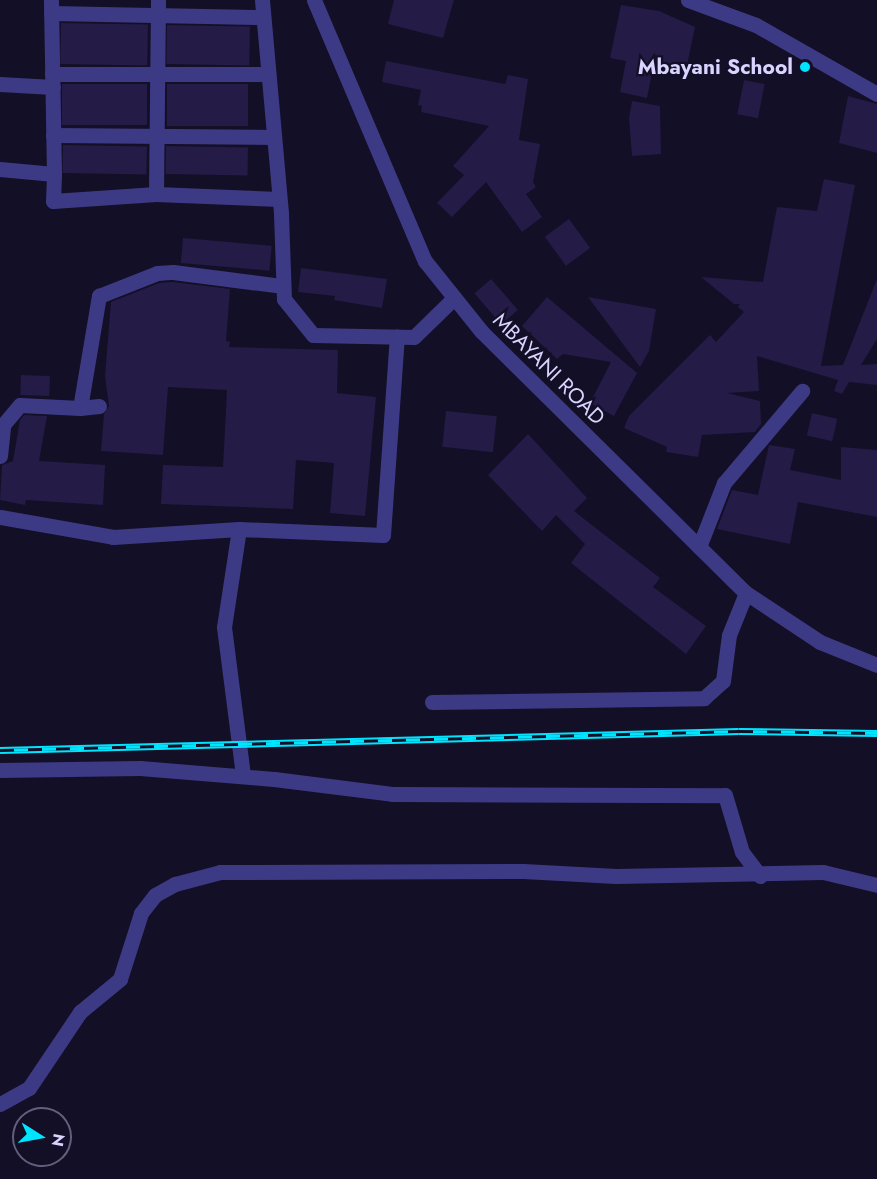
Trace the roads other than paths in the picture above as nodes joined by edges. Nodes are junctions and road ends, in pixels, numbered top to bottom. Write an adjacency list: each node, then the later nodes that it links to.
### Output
1 (261, 0): 6 (street)
2 (314, 0): 20 (street, MBAYANI ROAD)
3 (688, 0): 11 (street)
4 (51, 7): 5 (street); 9 (street)
5 (158, 7): 6 (street); 7 (street)
6 (263, 17): 8 (street)
7 (155, 73): 8 (street); 9 (street); 13 (street)
8 (268, 74): 14 (street)
9 (52, 80): 10 (street); 12 (street)
10 (0, 84)
11 (877, 93)
12 (53, 135): 13 (street); 16 (street)
13 (155, 135): 14 (street); 17 (street)
14 (274, 137): 18 (street)
15 (0, 169): 16 (street)
16 (54, 174): 17 (street)
17 (156, 194): 18 (street)
18 (279, 199): 19 (street)
19 (283, 286): 21 (street); 24 (street)
20 (454, 298): 21 (street); 28 (street, MBAYANI ROAD)
21 (397, 336): 27 (street)
22 (802, 392): 28 (street)
23 (99, 406): 24 (street)
24 (80, 408): 25 (street)
25 (0, 456)
26 (0, 517): 27 (street)
27 (239, 529): 33 (street)
28 (699, 547): 29 (street, MBAYANI ROAD)
29 (746, 593): 30 (street, MBAYANI ROAD); 31 (street)
30 (877, 665)
31 (432, 702)
32 (0, 770): 33 (street)
33 (243, 776): 34 (street)
34 (760, 876): 35 (street); 36 (street)
35 (877, 885)
36 (0, 1104)

